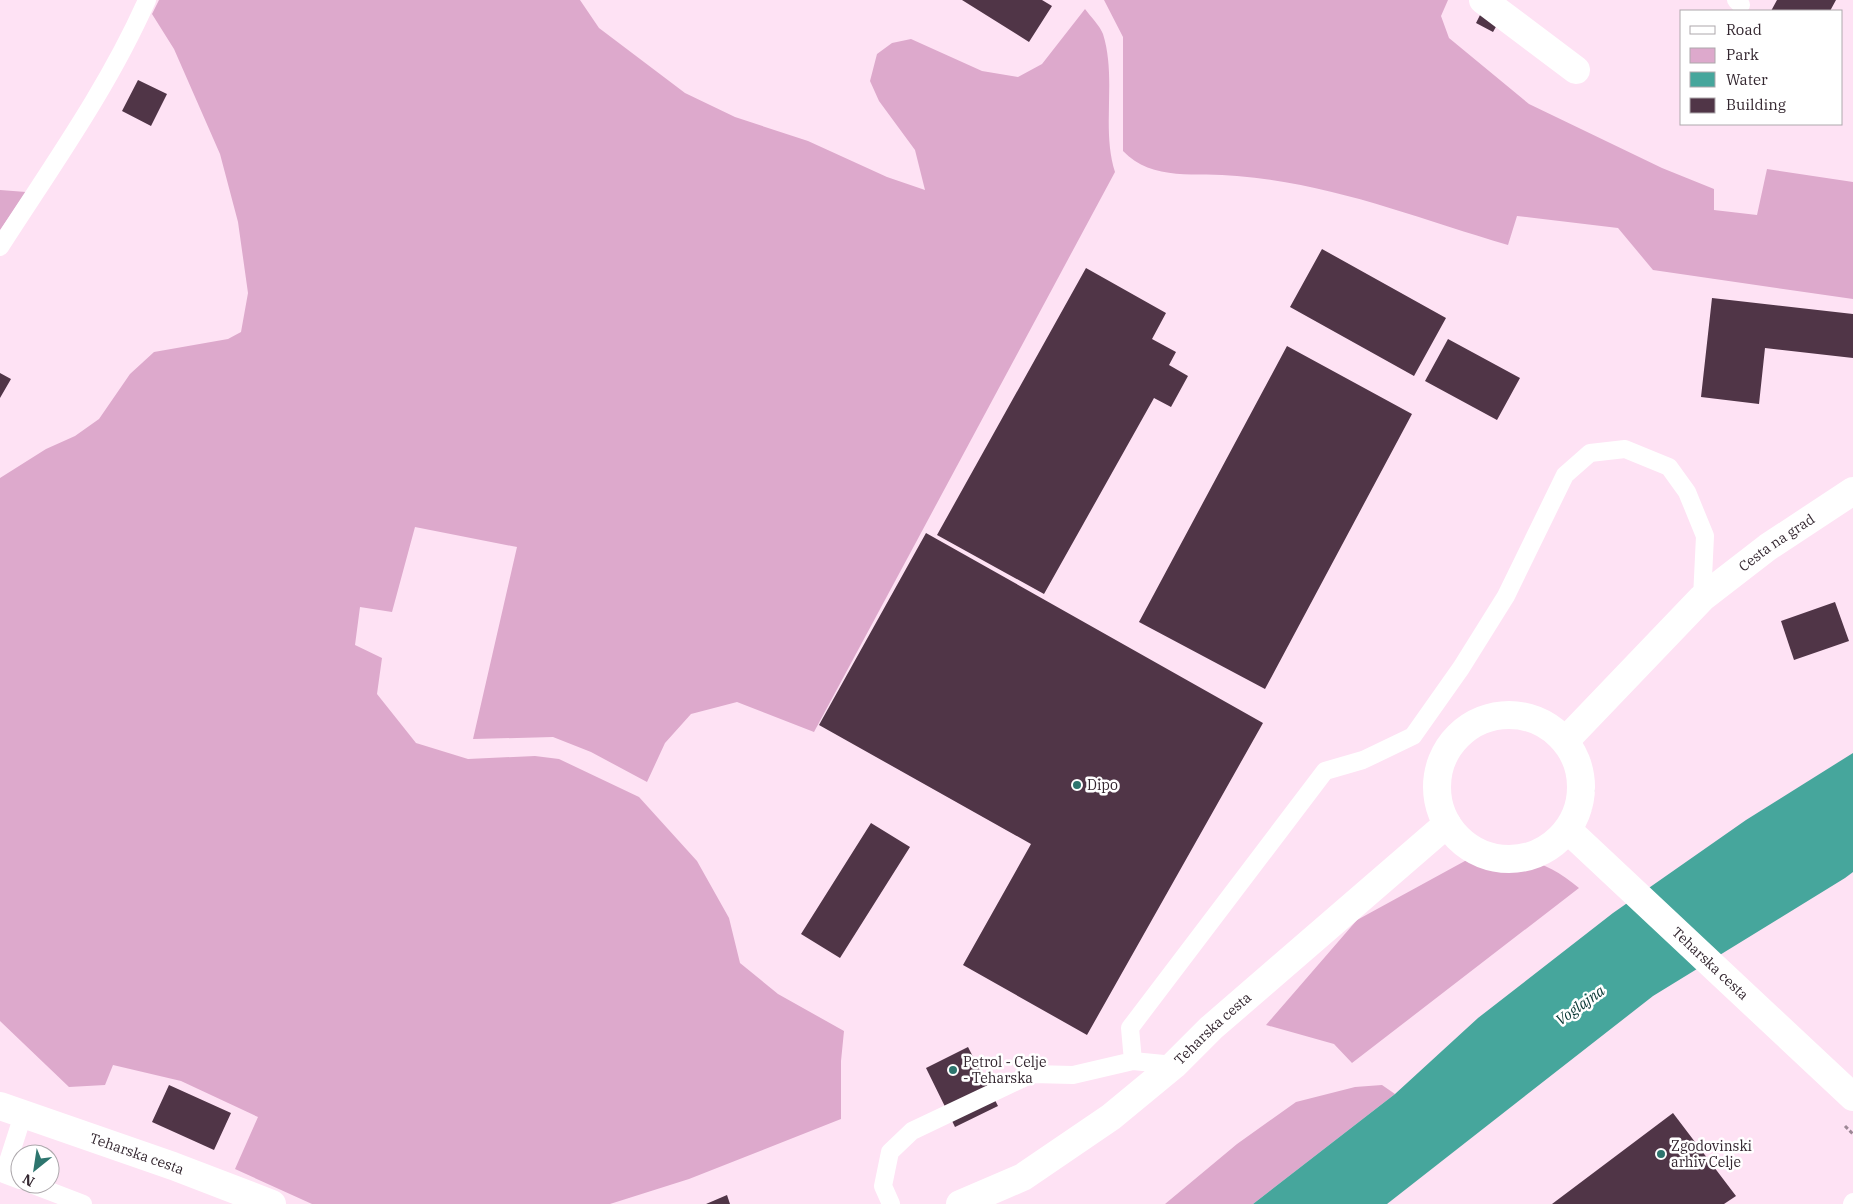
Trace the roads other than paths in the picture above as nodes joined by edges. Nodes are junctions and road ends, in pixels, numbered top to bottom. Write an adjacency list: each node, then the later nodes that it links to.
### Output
1 (147, 0): 4 (lane)
2 (1483, 0): 3 (street)
3 (1576, 70)
4 (0, 247)
5 (1853, 490): 6 (street, Cesta na grad)
6 (1702, 598): 7 (street); 10 (lane)
7 (1575, 747): 8 (street); 9 (street)
8 (1447, 824): 9 (street); 11 (street, Teharska cesta)
9 (1578, 825): 12 (street, Teharska cesta)
10 (1133, 1061): 11 (lane); 18 (lane)
11 (1174, 1065): 19 (street, Teharska cesta)
12 (1853, 1097)
13 (11, 1110): 14 (lane); 17 (street, Teharska cesta)
14 (10, 1176)
15 (56, 1194): 16 (lane)
16 (83, 1204)
17 (272, 1204)
18 (891, 1204)
19 (960, 1204)

